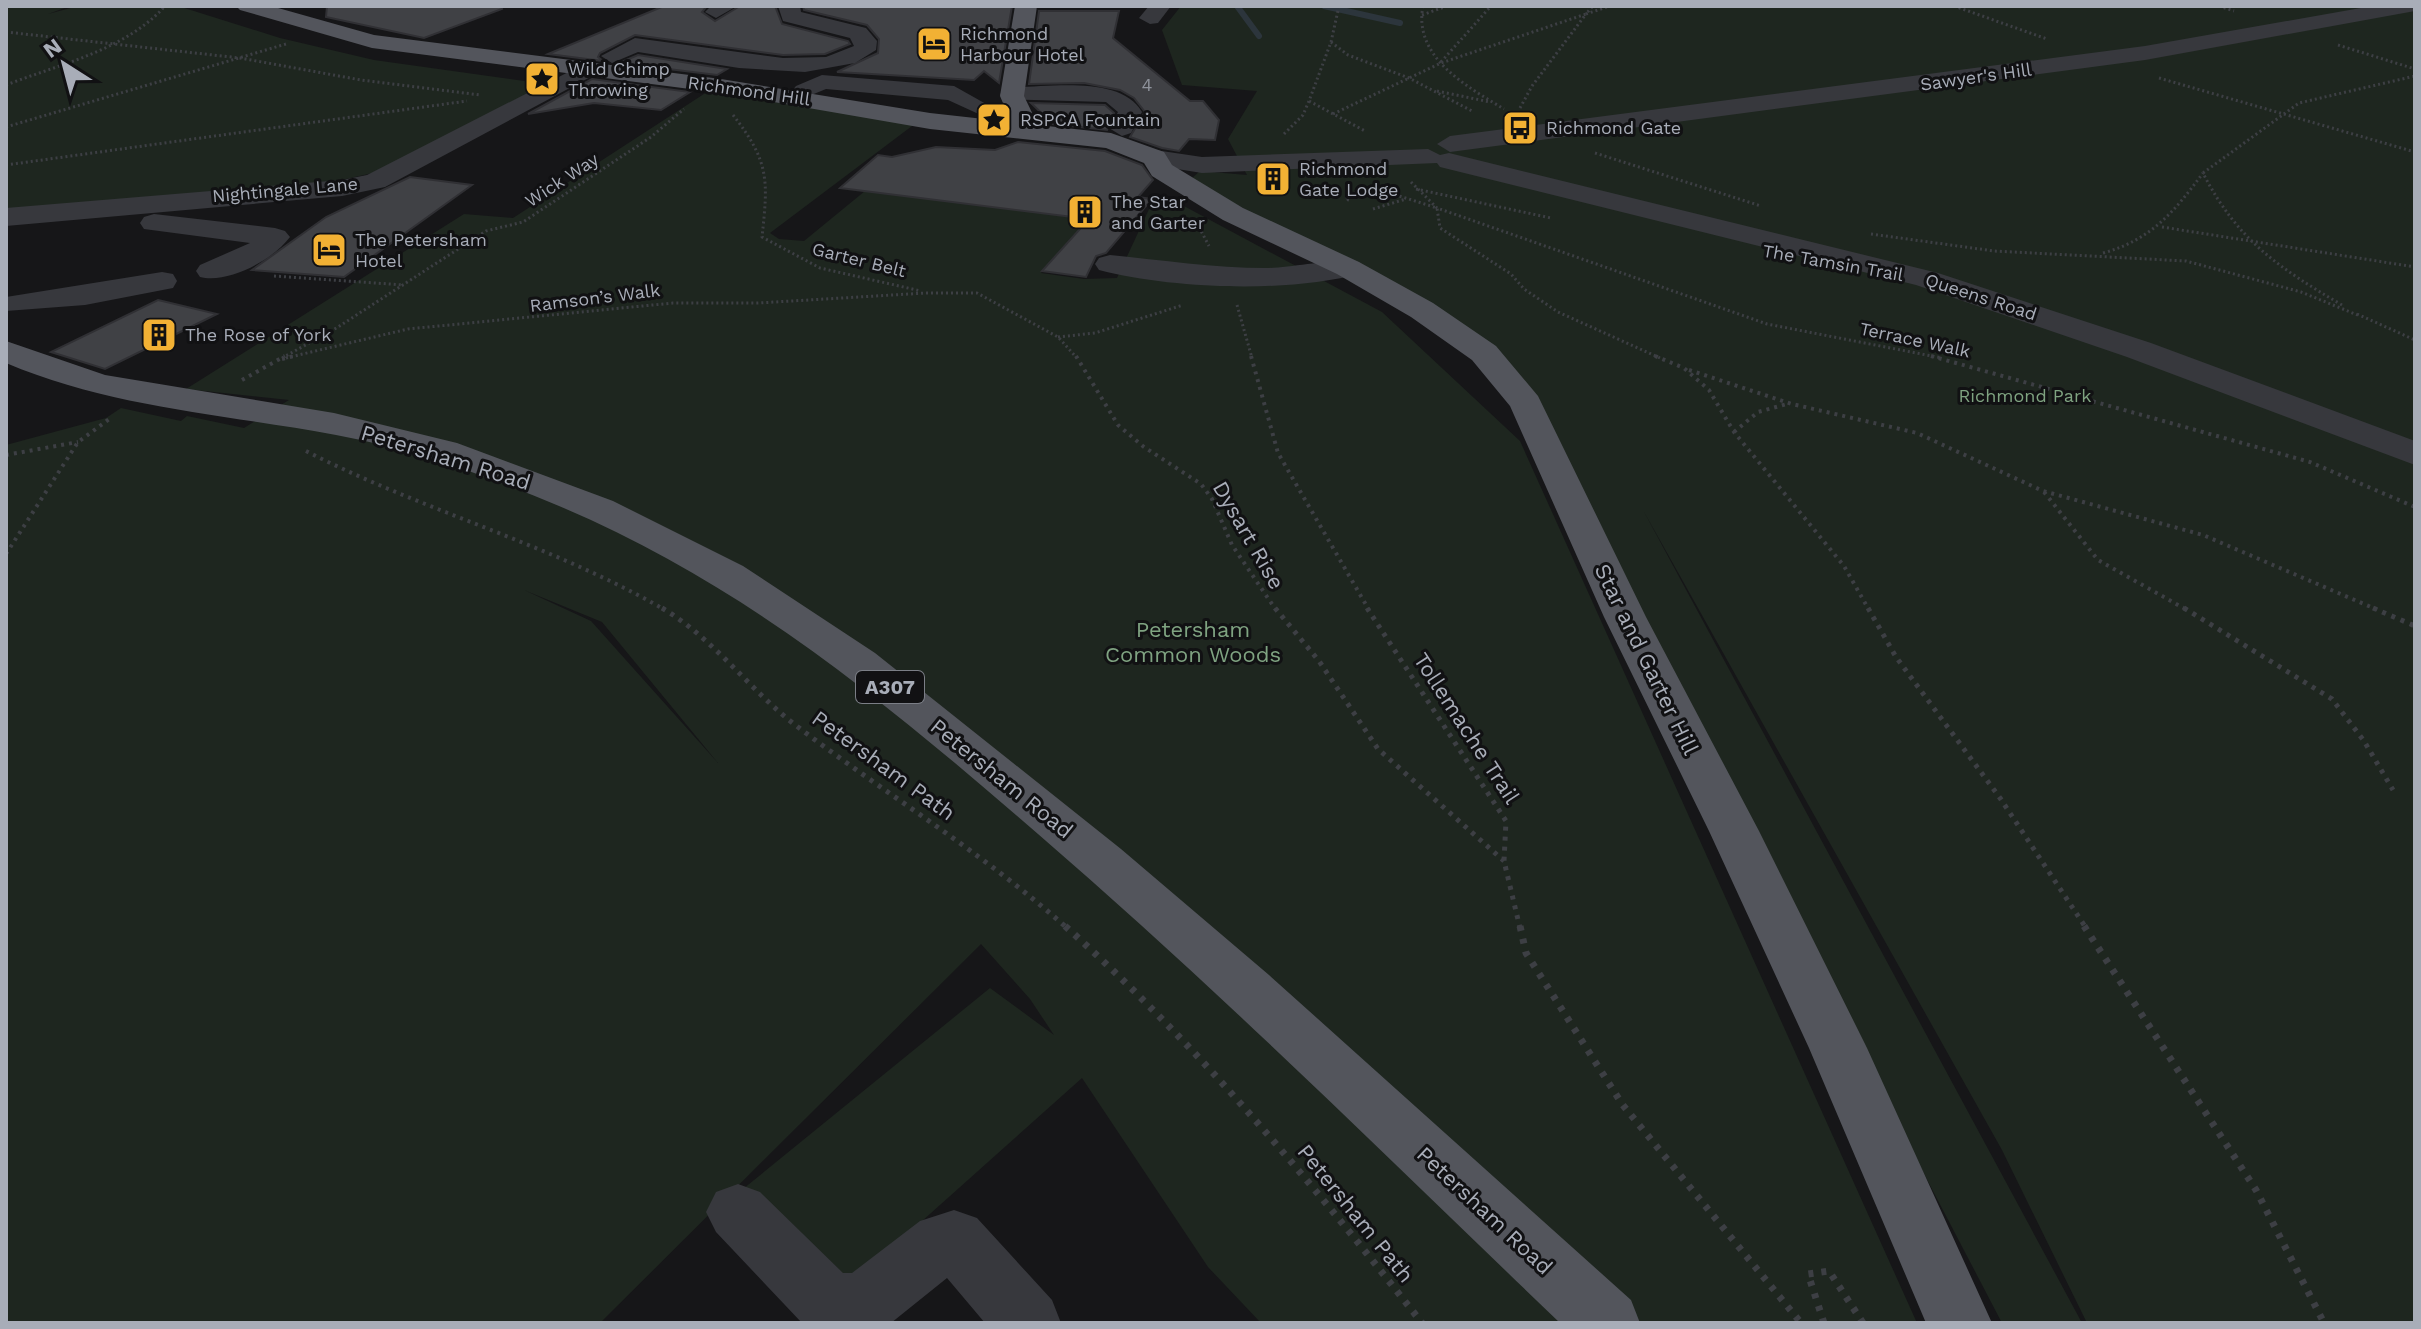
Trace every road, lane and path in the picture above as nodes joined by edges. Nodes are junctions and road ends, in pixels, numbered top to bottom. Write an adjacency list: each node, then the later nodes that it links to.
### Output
1 (165, 6): 20 (path)
2 (247, 6): 27 (main road, Richmond Hill)
3 (789, 6): 25 (street)
4 (1026, 6): 39 (main road)
5 (1423, 6): 14 (path)
6 (1447, 6): 14 (path)
7 (1491, 6): 24 (path)
8 (1593, 6): 13 (path)
9 (1610, 6): 13 (path)
10 (1954, 6): 16 (path)
11 (2408, 6): 52 (street, Sawyer's Hill)
12 (1339, 8): 18 (path)
13 (1586, 14): 24 (path); 43 (path)
14 (1422, 16): 24 (path)
15 (6, 32): 20 (path)
16 (2049, 40)
17 (295, 41): 23 (path)
18 (1331, 42): 33 (path); 42 (path)
19 (2336, 44): 26 (path)
20 (110, 45): 23 (path); 31 (path)
21 (612, 56): 22 (street)
22 (698, 56): 25 (street); 32 (street)
23 (240, 58): 40 (path); 49 (path)
24 (1441, 63): 33 (path); 43 (path)
25 (805, 65): 38 (street)
26 (2415, 69)
27 (586, 70): 32 (main road, Richmond Hill); 35 (street, Nightingale Lane)
28 (2148, 75): 48 (path)
29 (2415, 76): 48 (path)
30 (6, 77): 31 (path)
31 (20, 78): 34 (path)
32 (656, 78): 37 (main road, Richmond Hill)
33 (1409, 78): 36 (path); 46 (path)
34 (6, 85)
35 (543, 90): 40 (path); 64 (street, Nightingale Lane)
36 (1432, 90): 43 (path); 47 (path)
37 (714, 91): 38 (main road, Richmond Hill); 79 (path, Wick Way); 82 (path, Garter Belt)
38 (770, 94): 41 (main road, Richmond Hill)
39 (1012, 95): 44 (main road); 50 (street); 51 (main road)
40 (492, 96): 58 (path)
41 (794, 97): 44 (street); 45 (main road, Richmond Hill)
42 (1309, 101): 46 (path); 54 (path)
43 (1495, 103)
44 (983, 109): 45 (main road)
45 (893, 113): 51 (main road, Richmond Hill)
46 (1332, 115): 53 (path)
47 (1480, 115)
48 (2282, 116): 56 (path); 59 (path)
49 (6, 127)
50 (1122, 128)
51 (1028, 131): 57 (main road, Richmond Hill)
52 (1541, 132): 55 (street, Sawyer's Hill); 67 (path)
53 (1373, 135)
54 (1279, 137)
55 (1448, 152): 57 (street, Sawyer's Hill); 57 (street, Sawyer's Hill); 97 (street, Queens Road)
56 (2415, 152)
57 (1155, 158): 77 (main road, Star and Garter Hill)
58 (6, 165)
59 (2203, 173): 71 (path); 73 (path)
60 (1379, 181): 61 (path)
61 (1366, 185): 62 (path); 63 (path)
62 (1408, 199): 65 (path); 66 (path)
63 (1349, 200)
64 (117, 206): 68 (street, Nightingale Lane); 78 (street)
65 (1437, 208): 69 (path, Terrace Walk); 90 (path); 100 (path, Terrace Walk)
66 (1373, 209)
67 (1774, 210)
68 (6, 217)
69 (1562, 220)
70 (1199, 224): 80 (path, Tollemache Trail)
71 (2162, 227): 73 (path); 74 (path)
72 (1857, 231): 74 (path)
73 (2241, 237): 76 (path); 84 (path)
74 (2095, 255): 84 (path)
75 (1110, 264): 80 (street)
76 (2415, 267)
77 (1348, 268): 80 (street); 112 (main road, Star and Garter Hill)
78 (211, 271): 79 (path)
79 (405, 285): 89 (path, Wick Way)
80 (1232, 286): 86 (path); 104 (path, Tollemache Trail)
81 (146, 288): 83 (street)
82 (926, 293): 86 (path, Dysart Rise); 89 (path, Ramson’s Walk)
83 (10, 305): 85 (street)
84 (2360, 316): 87 (path)
85 (77, 326)
86 (1058, 337): 104 (path, Dysart Rise)
87 (2415, 340)
88 (6, 351): 92 (main road, Petersham Road / A307)
89 (272, 362): 92 (path, Wick Way)
90 (1684, 368): 91 (path); 94 (path)
91 (1792, 404): 94 (path); 99 (path)
92 (204, 406): 108 (main road, Petersham Road / A307)
93 (113, 417): 95 (path)
94 (1734, 432): 113 (path)
95 (78, 442): 98 (path); 101 (path)
96 (296, 446): 107 (path, Petersham Path)
97 (2415, 454)
98 (6, 455)
99 (2043, 491): 102 (path); 103 (path)
100 (2415, 507)
101 (6, 554)
102 (2415, 626)
103 (2393, 790)
104 (1504, 861): 109 (path, Tollemache Trail)
105 (738, 1212): 106 (street)
106 (1028, 1323)
107 (1422, 1323)
108 (1607, 1323)
109 (1801, 1323)
110 (1824, 1323): 111 (path)
111 (1863, 1323)
112 (1959, 1323)
113 (2324, 1323)

